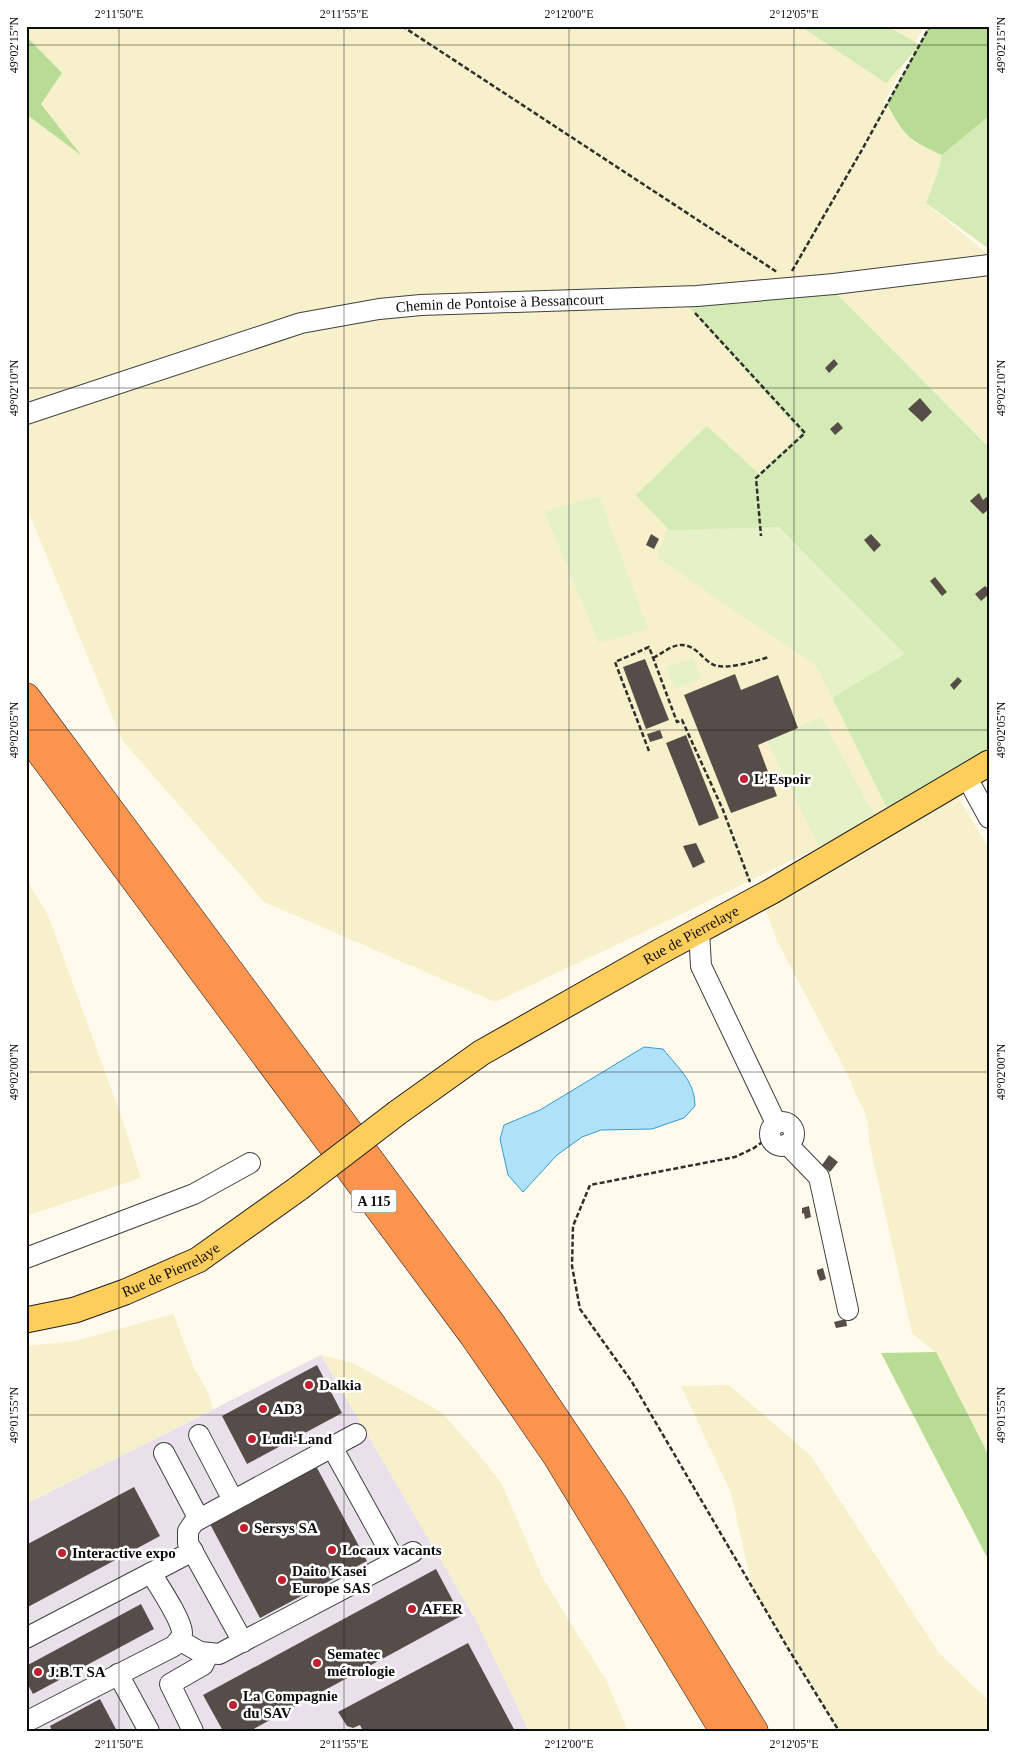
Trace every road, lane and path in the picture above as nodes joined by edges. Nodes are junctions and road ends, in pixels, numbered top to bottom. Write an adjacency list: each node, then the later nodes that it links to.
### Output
1 (402, 26): 4 (path)
2 (930, 26): 4 (path)
3 (989, 265): 4 (street, Chemin de Pontoise à Bessancourt)
4 (793, 283): 5 (street, Chemin de Pontoise à Bessancourt)
5 (680, 297): 6 (street, Chemin de Pontoise à Bessancourt); 7 (path)
6 (26, 414)
7 (761, 536)
8 (769, 657): 9 (path)
9 (653, 658): 12 (path); 16 (path)
10 (26, 697): 41 (highway, A 115)
11 (26, 733): 40 (highway, A 115)
12 (649, 751)
13 (989, 763): 14 (main road, Rue de Pierrelaye)
14 (966, 776): 15 (street); 16 (main road, Rue de Pierrelaye)
15 (989, 818)
16 (756, 900): 17 (main road, Rue de Pierrelaye)
17 (699, 931): 18 (main road, Rue de Pierrelaye); 19 (street)
18 (672, 945): 19 (street); 24 (main road, Rue de Pierrelaye, bridge)
19 (701, 966): 20 (street)
20 (778, 1134): 23 (street); 49 (path)
21 (250, 1163): 22 (street)
22 (26, 1258)
23 (848, 1310)
24 (26, 1320)
25 (198, 1434): 29 (street)
26 (356, 1434): 27 (street)
27 (332, 1447): 29 (street); 33 (street)
28 (164, 1453): 30 (street)
29 (233, 1500): 30 (street)
30 (199, 1519): 31 (street)
31 (193, 1551): 34 (street); 37 (street)
32 (413, 1552): 33 (street)
33 (395, 1562): 37 (street)
34 (151, 1573): 35 (street); 36 (street)
35 (26, 1638)
36 (179, 1640): 38 (street); 39 (street)
37 (243, 1642): 38 (street)
38 (209, 1653): 44 (street)
39 (118, 1674): 42 (street); 43 (street)
40 (697, 1686): 45 (highway); 46 (highway, A 115)
41 (738, 1704): 47 (highway, A 115); 48 (highway)
42 (26, 1722)
43 (149, 1731)
44 (193, 1731)
45 (712, 1731)
46 (724, 1731)
47 (754, 1731)
48 (769, 1731)
49 (839, 1731)

